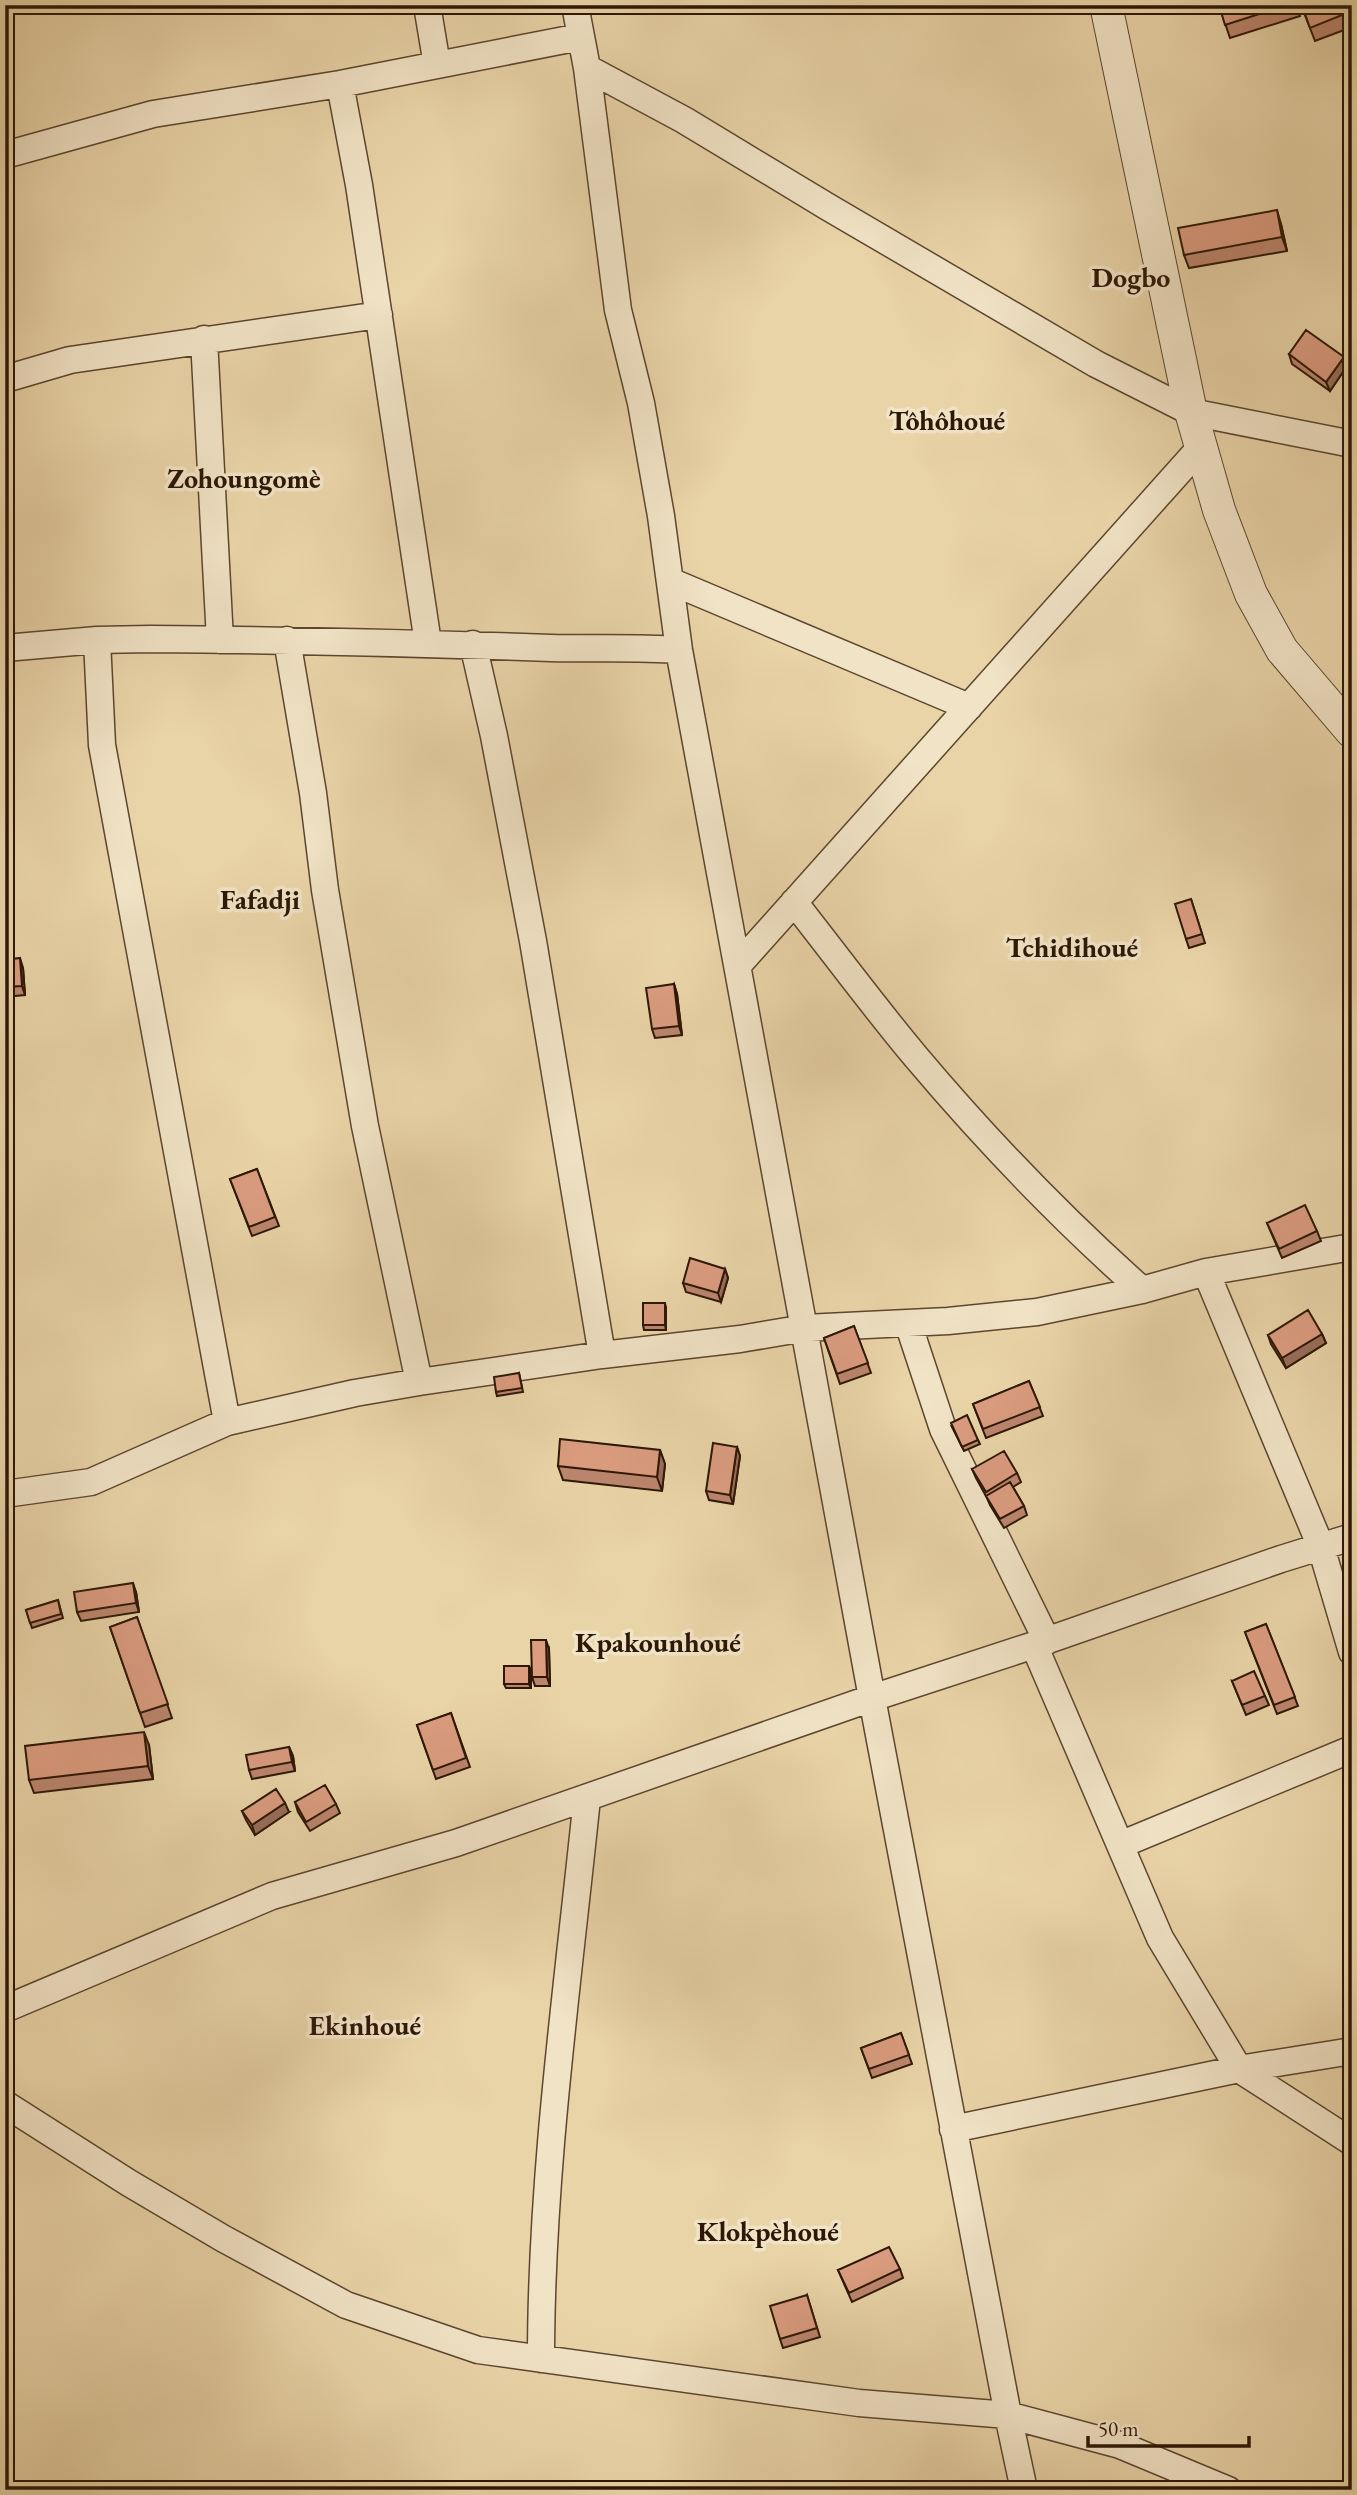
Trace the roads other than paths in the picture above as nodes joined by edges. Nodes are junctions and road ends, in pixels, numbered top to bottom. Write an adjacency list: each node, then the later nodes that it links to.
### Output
1 (427, 5): 5 (street)
2 (575, 5): 4 (street)
3 (1106, 5): 12 (street)
4 (580, 37): 5 (street); 6 (street)
5 (437, 65): 7 (street)
6 (587, 68): 12 (street); 15 (street)
7 (340, 84): 8 (street); 9 (street)
8 (5, 155)
9 (379, 314): 10 (street); 19 (street)
10 (204, 339): 11 (street); 17 (street)
11 (5, 379)
12 (1191, 412): 13 (street); 14 (street)
13 (1352, 444)
14 (1201, 447): 23 (street); 24 (street)
15 (670, 581): 22 (street); 23 (street)
16 (97, 640): 17 (street); 21 (street); 34 (street)
17 (220, 640): 18 (street)
18 (287, 640): 19 (street); 33 (street)
19 (428, 643): 20 (street)
20 (473, 644): 22 (street); 32 (street)
21 (5, 648)
22 (679, 650): 26 (street)
23 (969, 707): 25 (street)
24 (1352, 732)
25 (794, 902): 26 (street); 29 (street)
26 (738, 965): 31 (street)
27 (1352, 1247): 28 (street)
28 (1206, 1272): 29 (street); 37 (street)
29 (1142, 1290): 30 (street)
30 (908, 1323): 31 (street); 38 (street)
31 (805, 1328): 32 (street); 40 (street)
32 (602, 1355): 33 (street)
33 (419, 1381): 34 (street)
34 (227, 1423): 35 (street)
35 (5, 1494)
36 (1352, 1537): 37 (street)
37 (1321, 1547): 38 (street); 39 (street)
38 (1040, 1643): 40 (street); 43 (street)
39 (1352, 1653)
40 (872, 1698): 42 (street); 48 (street)
41 (1352, 1749): 43 (street)
42 (587, 1798): 44 (street); 50 (street)
43 (1120, 1845): 46 (street)
44 (5, 2010)
45 (1352, 2051): 46 (street)
46 (1239, 2069): 48 (street); 49 (street)
47 (5, 2104): 50 (street)
48 (953, 2129): 51 (street)
49 (1352, 2142)
50 (541, 2359): 51 (street)
51 (1008, 2415): 52 (street); 53 (street)
52 (1024, 2490)
53 (1228, 2490)

